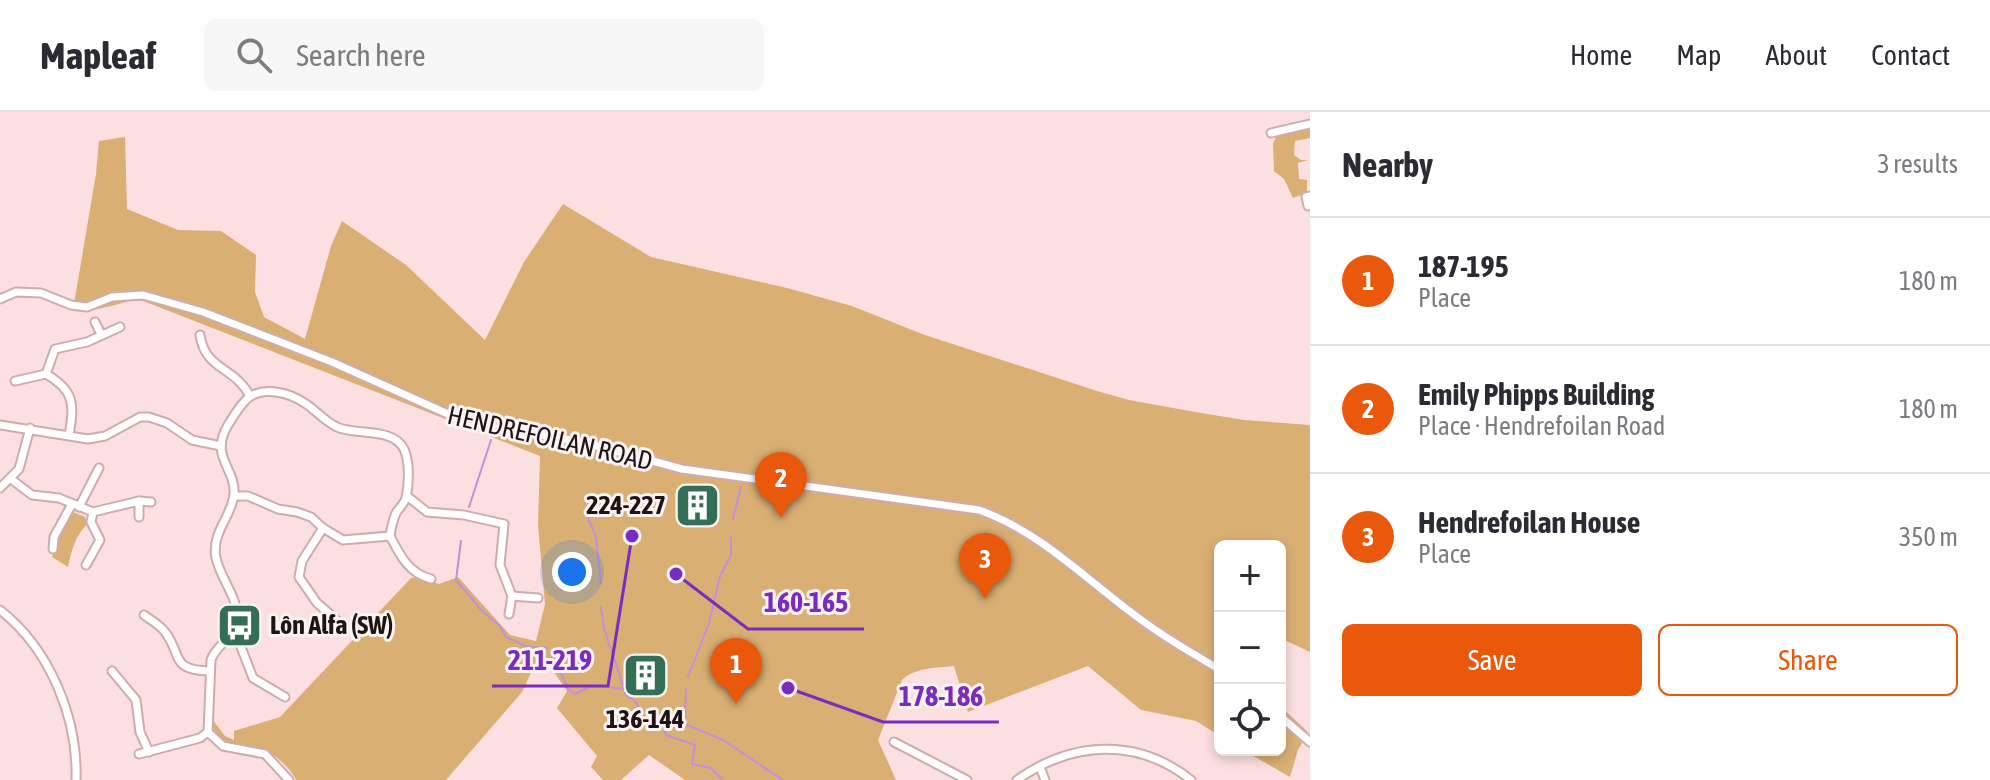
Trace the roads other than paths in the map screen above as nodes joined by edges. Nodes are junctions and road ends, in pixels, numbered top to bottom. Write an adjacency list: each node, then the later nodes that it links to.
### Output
1 (1310, 124): 2 (street)
2 (1271, 133)
3 (1310, 196): 4 (street)
4 (1308, 206)
5 (0, 299): 43 (street, HENDREFOILAN ROAD)
6 (95, 322): 8 (street)
7 (120, 327): 8 (street)
8 (101, 334): 12 (street)
9 (200, 335): 10 (street)
10 (202, 347): 11 (street); 14 (street)
11 (191, 349)
12 (46, 374): 13 (street); 17 (street)
13 (15, 381)
14 (250, 396): 18 (street); 23 (street)
15 (0, 425): 16 (street)
16 (30, 428): 17 (street); 20 (street)
17 (69, 435): 18 (street)
18 (221, 446): 22 (street)
19 (99, 468): 26 (street)
20 (11, 479): 21 (street); 26 (street)
21 (0, 488)
22 (234, 496): 29 (street); 42 (street)
23 (407, 496): 30 (street); 34 (street)
24 (139, 501): 25 (street); 27 (street); 28 (street)
25 (151, 502)
26 (76, 505): 27 (street); 31 (street)
27 (93, 512): 32 (street)
28 (139, 517)
29 (323, 528): 30 (street); 39 (street)
30 (390, 536): 33 (street)
31 (53, 549)
32 (86, 565)
33 (425, 579)
34 (512, 596): 35 (street); 37 (street)
35 (538, 598)
36 (0, 610): 54 (street)
37 (509, 614)
38 (144, 615): 45 (street)
39 (334, 618): 40 (street); 41 (street)
40 (325, 626)
41 (347, 629)
42 (230, 636): 45 (street); 46 (street)
43 (1214, 666)
44 (112, 671): 51 (street)
45 (210, 671): 48 (street)
46 (285, 697)
47 (1286, 721): 50 (street)
48 (208, 732): 51 (street); 55 (street)
49 (894, 742): 56 (street)
50 (1310, 742)
51 (149, 752): 52 (street)
52 (139, 754)
53 (1040, 767): 57 (street); 58 (street); 59 (street)
54 (76, 780)
55 (289, 780)
56 (967, 780)
57 (1017, 780)
58 (1045, 780)
59 (1191, 780)

